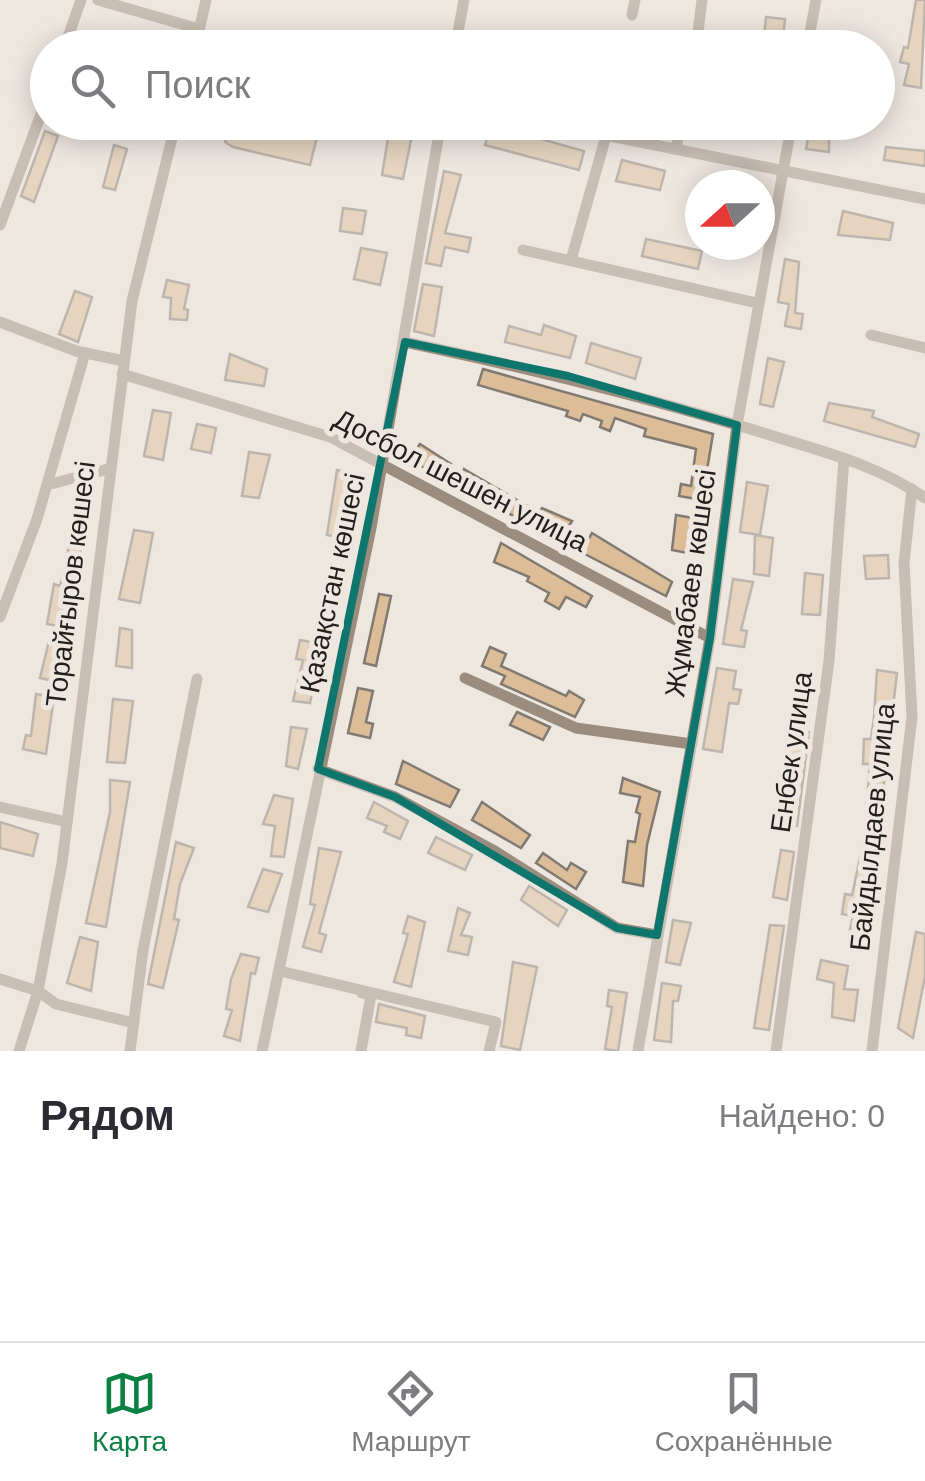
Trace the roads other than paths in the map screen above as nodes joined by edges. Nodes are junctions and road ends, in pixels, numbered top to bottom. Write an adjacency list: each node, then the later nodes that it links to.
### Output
1 (81, 0): 10 (street)
2 (98, 0): 9 (street)
3 (206, 0): 9 (street)
4 (464, 0): 11 (street)
5 (635, 0): 8 (street)
6 (702, 0): 12 (street)
7 (816, 0): 13 (street)
8 (632, 15)
9 (199, 29)
10 (70, 30)
11 (458, 30)
12 (698, 30)
13 (810, 30)
14 (31, 140): 24 (street)
15 (172, 140): 33 (street, Торайғыров көшесі)
16 (438, 140): 30 (street, Қазақстан көшесі)
17 (605, 140): 26 (street)
18 (626, 140): 21 (street)
19 (678, 140): 21 (street)
20 (788, 140): 22 (street, Жұмабаев көшесі)
21 (676, 150): 22 (street)
22 (782, 170): 23 (street); 27 (street, Жұмабаев көшесі)
23 (925, 199)
24 (0, 225)
25 (523, 250): 26 (street)
26 (572, 260): 27 (street)
27 (757, 303): 34 (street, Жұмабаев көшесі)
28 (0, 322): 32 (street, Досбол шешен улица)
29 (872, 335): 31 (street)
30 (405, 342): 34 (street); 36 (street, Қазақстан көшесі)
31 (925, 348)
32 (85, 353): 33 (street, Досбол шешен улица); 38 (street)
33 (123, 367): 36 (street, Досбол шешен улица); 37 (street, Торайғыров көшесі)
34 (736, 425): 35 (street); 42 (street, Жұмабаев көшесі)
35 (844, 459): 39 (street); 60 (street, Енбек улица)
36 (383, 462): 42 (street, Досбол шешен улица); 46 (street, Қазақстан көшесі)
37 (108, 469): 38 (street); 48 (street, Торайғыров көшесі)
38 (47, 485): 41 (street)
39 (912, 489): 40 (street); 61 (street, Байдылдаев улица)
40 (925, 498)
41 (0, 617)
42 (710, 638): 45 (street, Жұмабаев көшесі)
43 (465, 678): 45 (street)
44 (197, 679): 53 (street)
45 (692, 744): 49 (street, Жұмабаев көшесі)
46 (318, 769): 49 (street); 50 (street, Қазақстан көшесі)
47 (0, 807): 48 (street)
48 (67, 822): 52 (street, Торайғыров көшесі)
49 (658, 934): 59 (street, Жұмабаев көшесі)
50 (280, 972): 56 (street, Қазақстан көшесі); 57 (street); 58 (street)
51 (0, 978): 52 (street)
52 (38, 991): 53 (street); 54 (street, Торайғыров көшесі)
53 (134, 1023): 55 (street)
54 (18, 1051)
55 (130, 1051)
56 (262, 1051)
57 (360, 1051)
58 (490, 1051)
59 (638, 1051)
60 (776, 1051)
61 (872, 1051)

